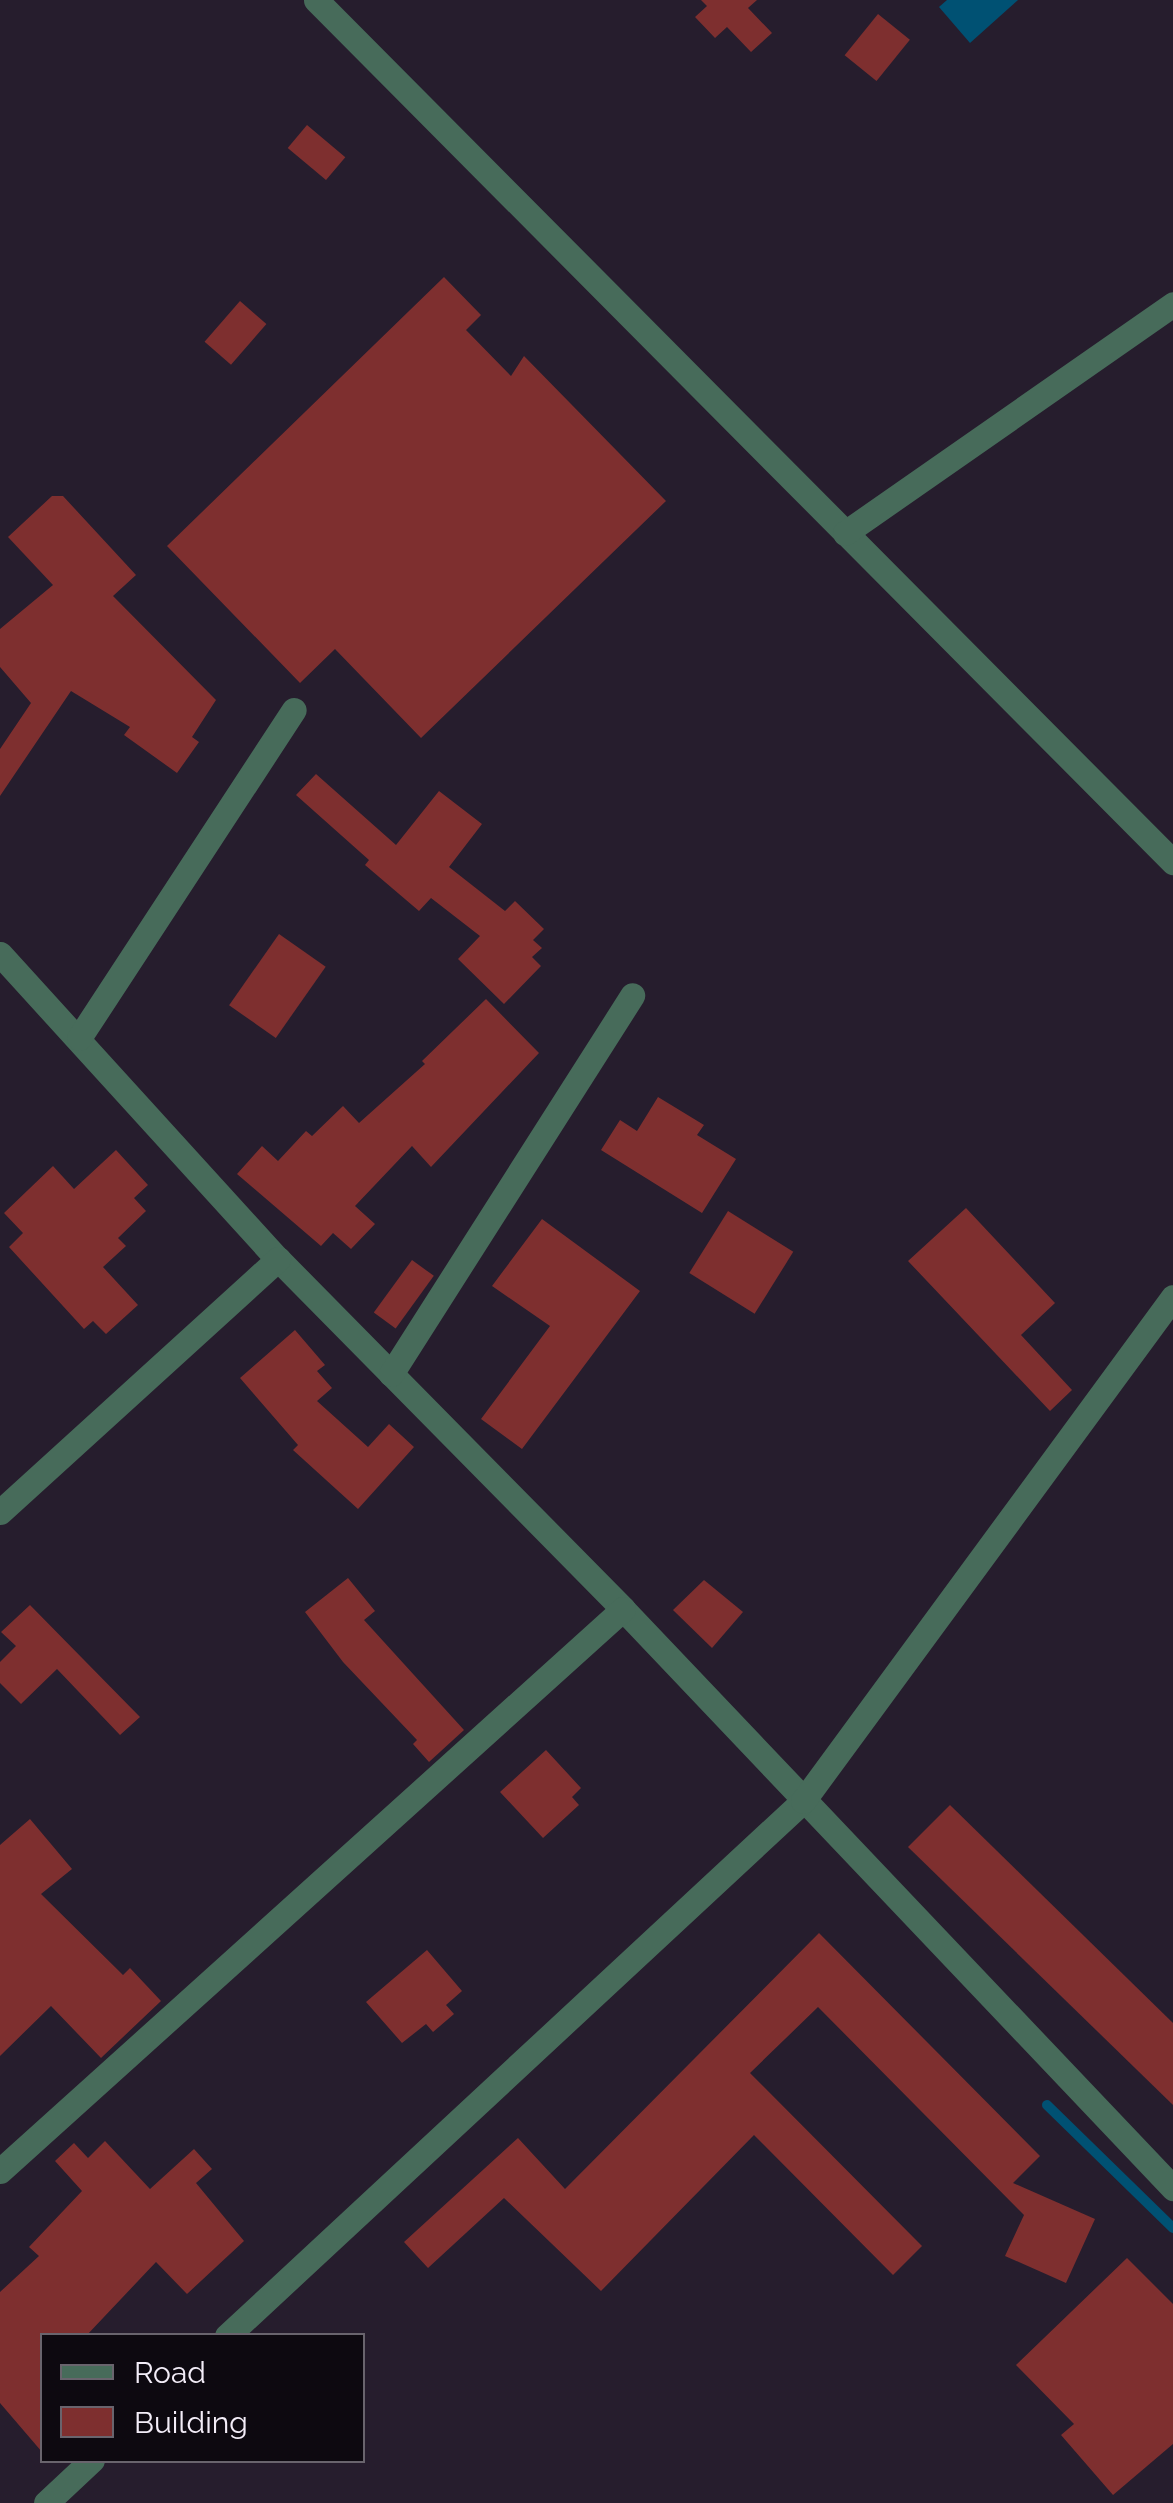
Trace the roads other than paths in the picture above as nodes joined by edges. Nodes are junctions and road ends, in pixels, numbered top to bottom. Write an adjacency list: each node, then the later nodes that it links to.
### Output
1 (316, 0): 3 (street)
2 (1173, 304): 3 (street)
3 (844, 533): 5 (street)
4 (294, 710): 8 (street)
5 (1173, 862)
6 (0, 954): 8 (street)
7 (632, 995): 11 (street)
8 (79, 1038): 9 (street)
9 (278, 1259): 11 (street); 12 (street)
10 (1173, 1296): 14 (street)
11 (391, 1374): 13 (street)
12 (0, 1512)
13 (623, 1609): 14 (street); 15 (street)
14 (803, 1801): 16 (street); 17 (street)
15 (0, 2171)
16 (1173, 2188)
17 (229, 2333)
18 (89, 2463): 19 (street)
19 (46, 2503)

